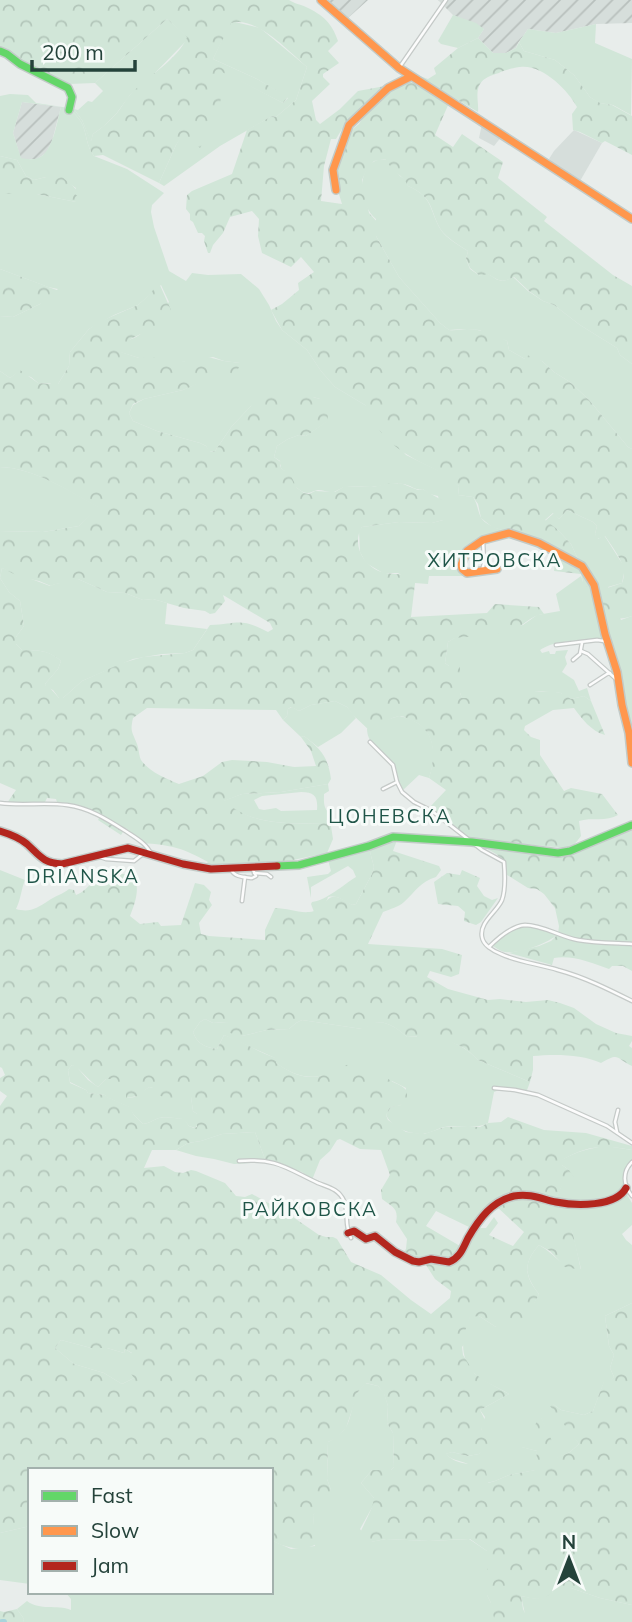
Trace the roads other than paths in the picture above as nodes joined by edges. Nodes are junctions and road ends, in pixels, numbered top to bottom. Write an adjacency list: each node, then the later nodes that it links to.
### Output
1 (321, 0): 4 (street)
2 (446, 0): 4 (street)
3 (0, 51): 6 (street)
4 (398, 68): 5 (street)
5 (411, 76): 7 (street); 8 (street)
6 (69, 110)
7 (336, 190)
8 (632, 219)
9 (484, 540): 11 (street); 11 (street); 14 (street)
10 (497, 569): 11 (street)
11 (482, 571)
12 (582, 643): 13 (street); 14 (street); 15 (street)
13 (556, 645)
14 (608, 645): 17 (street)
15 (581, 650): 16 (street); 17 (street)
16 (573, 660)
17 (615, 678): 18 (street); 20 (street)
18 (590, 685)
19 (370, 742): 21 (street)
20 (632, 763)
21 (397, 782): 22 (street); 26 (street)
22 (383, 789)
23 (0, 803): 27 (street)
24 (632, 825): 26 (street)
25 (0, 831): 28 (street)
26 (472, 842): 30 (street); 35 (street)
27 (148, 853): 28 (street); 28 (street); 29 (street)
28 (94, 855)
29 (231, 869): 30 (street); 31 (street)
30 (253, 870): 31 (street); 32 (street)
31 (245, 877): 33 (street)
32 (271, 877)
33 (242, 901)
34 (632, 944): 35 (street)
35 (489, 947): 36 (street)
36 (632, 1002)
37 (494, 1088): 39 (street)
38 (618, 1110): 39 (street)
39 (617, 1132): 40 (street)
40 (632, 1143)
41 (239, 1161): 45 (street)
42 (632, 1162): 43 (street)
43 (626, 1188): 44 (street); 45 (street)
44 (632, 1196)
45 (349, 1236)

